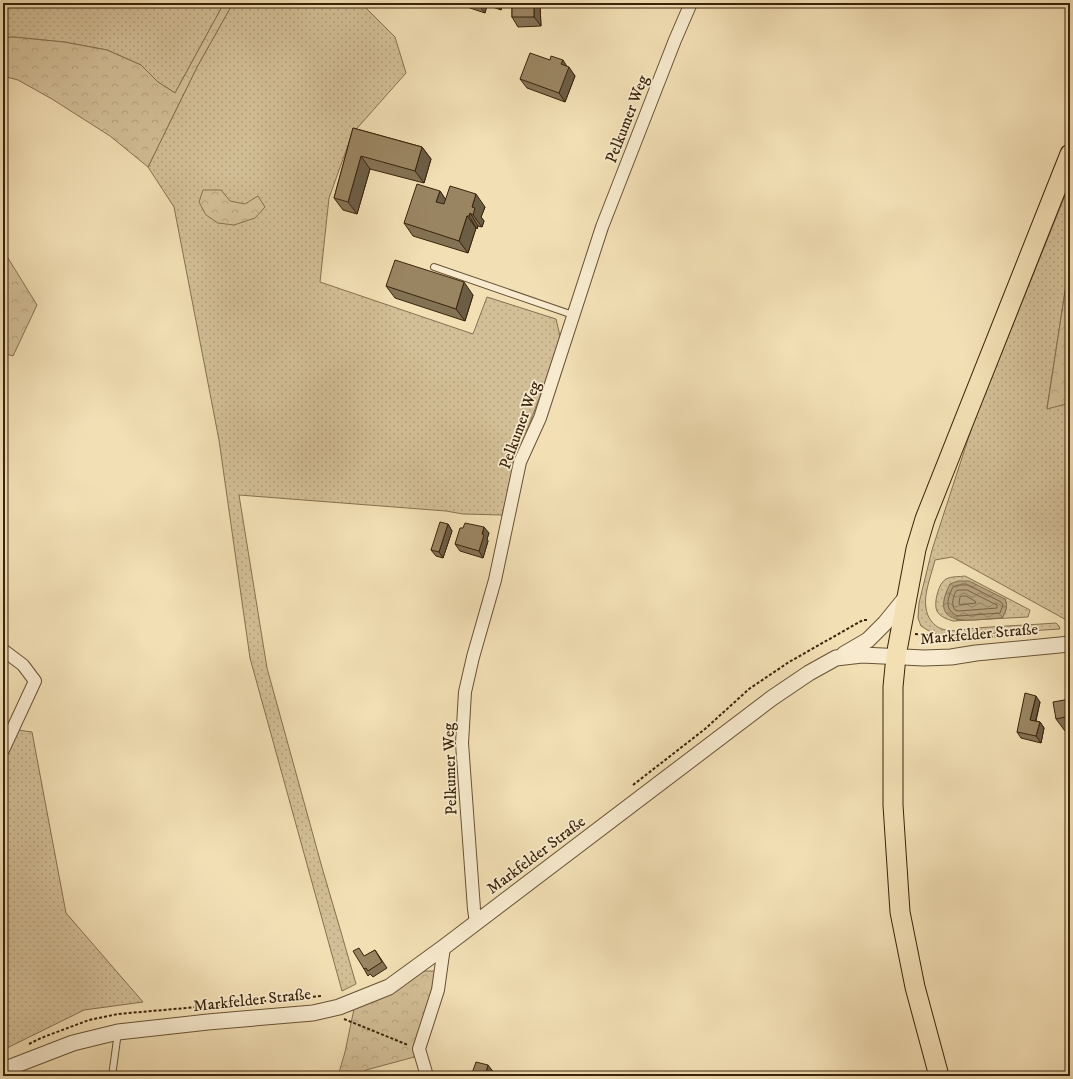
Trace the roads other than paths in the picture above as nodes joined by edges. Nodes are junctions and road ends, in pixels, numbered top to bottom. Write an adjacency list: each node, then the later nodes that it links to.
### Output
1 (691, 3): 4 (street, Pelkumer Weg)
2 (1070, 154): 5 (main road)
3 (434, 267): 4 (lane)
4 (573, 315): 11 (street, Pelkumer Weg)
5 (907, 596): 8 (main road); 9 (street)
6 (1070, 644): 8 (street, Markfelder Straße)
7 (3, 650): 10 (street)
8 (896, 656): 9 (street, Markfelder Straße); 17 (main road)
9 (836, 658): 11 (street, Markfelder Straße)
10 (3, 750)
11 (476, 923): 12 (street, Markfelder Straße)
12 (444, 947): 13 (street, Markfelder Straße); 16 (street)
13 (118, 1032): 14 (street, Markfelder Straße); 15 (lane)
14 (3, 1070)
15 (112, 1076)
16 (427, 1076)
17 (939, 1076)

